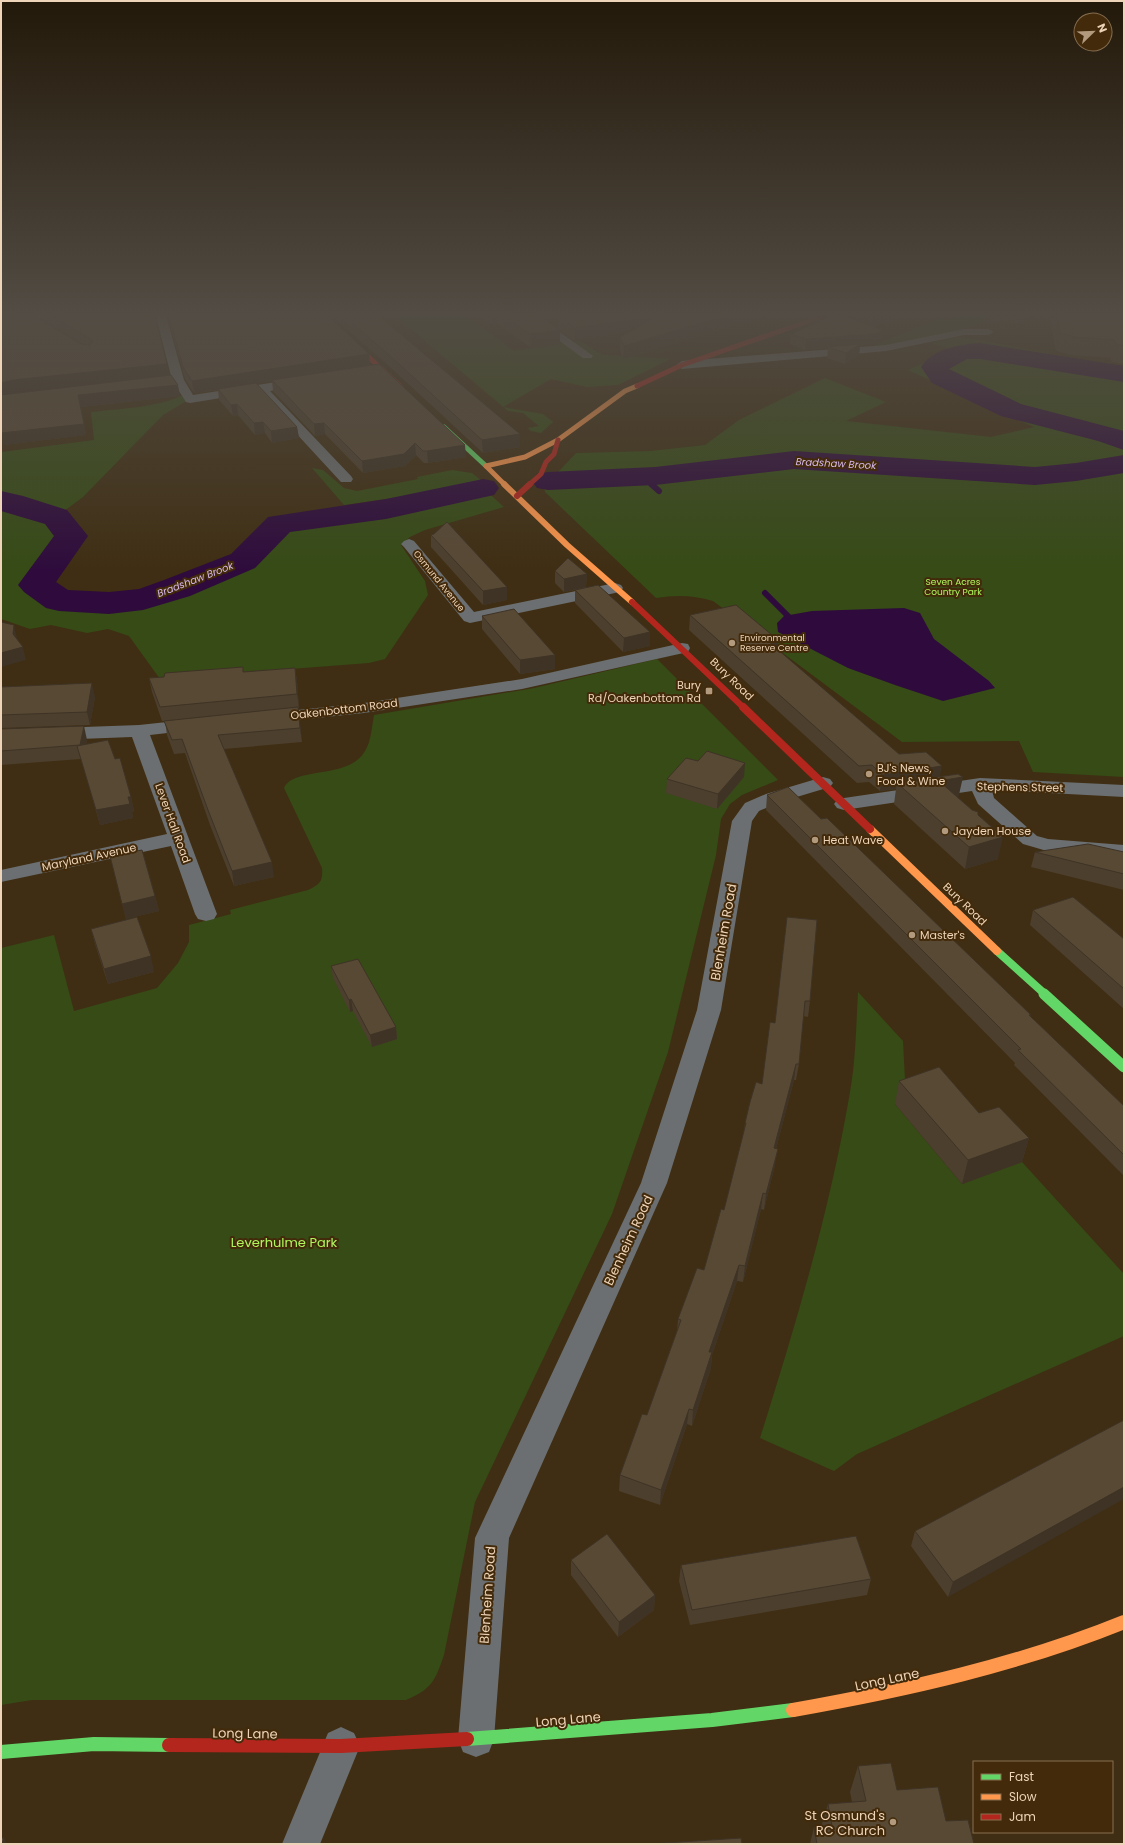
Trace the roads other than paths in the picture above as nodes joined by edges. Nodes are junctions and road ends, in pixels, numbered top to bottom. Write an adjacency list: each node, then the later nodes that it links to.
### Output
1 (270, 398): 10 (street)
2 (614, 398): 4 (main road)
3 (438, 421): 6 (main road, Bury Road)
4 (558, 440): 5 (main road); 6 (main road)
5 (546, 462): 7 (main road); 11 (main road)
6 (486, 466): 9 (main road, Bury Road)
7 (534, 467)
8 (510, 472): 9 (main road)
9 (496, 475): 11 (main road, Bury Road)
10 (346, 479)
11 (517, 496): 13 (main road, Bury Road)
12 (409, 544): 13 (street, Osmund Avenue)
13 (615, 588): 14 (main road, Bury Road)
14 (682, 648): 15 (street, Oakenbottom Road); 19 (main road, Bury Road)
15 (255, 719)
16 (209, 724): 17 (street)
17 (139, 731): 18 (street); 23 (street, Lever Hall Road)
18 (1, 736)
19 (823, 783): 22 (main road, Bury Road); 29 (street, Blenheim Road)
20 (980, 784): 21 (street, Stephens Street); 22 (street, Stephens Street); 24 (street)
21 (1124, 791)
22 (844, 804): 27 (main road, Bury Road)
23 (178, 838): 25 (street, Maryland Avenue); 26 (street, Lever Hall Road)
24 (1124, 851)
25 (1, 876)
26 (206, 914)
27 (1124, 1067)
28 (1124, 1622): 29 (main road, Long Lane)
29 (476, 1739): 30 (main road, Long Lane)
30 (341, 1746): 31 (main road, Long Lane); 32 (street)
31 (1, 1752)
32 (301, 1844)

